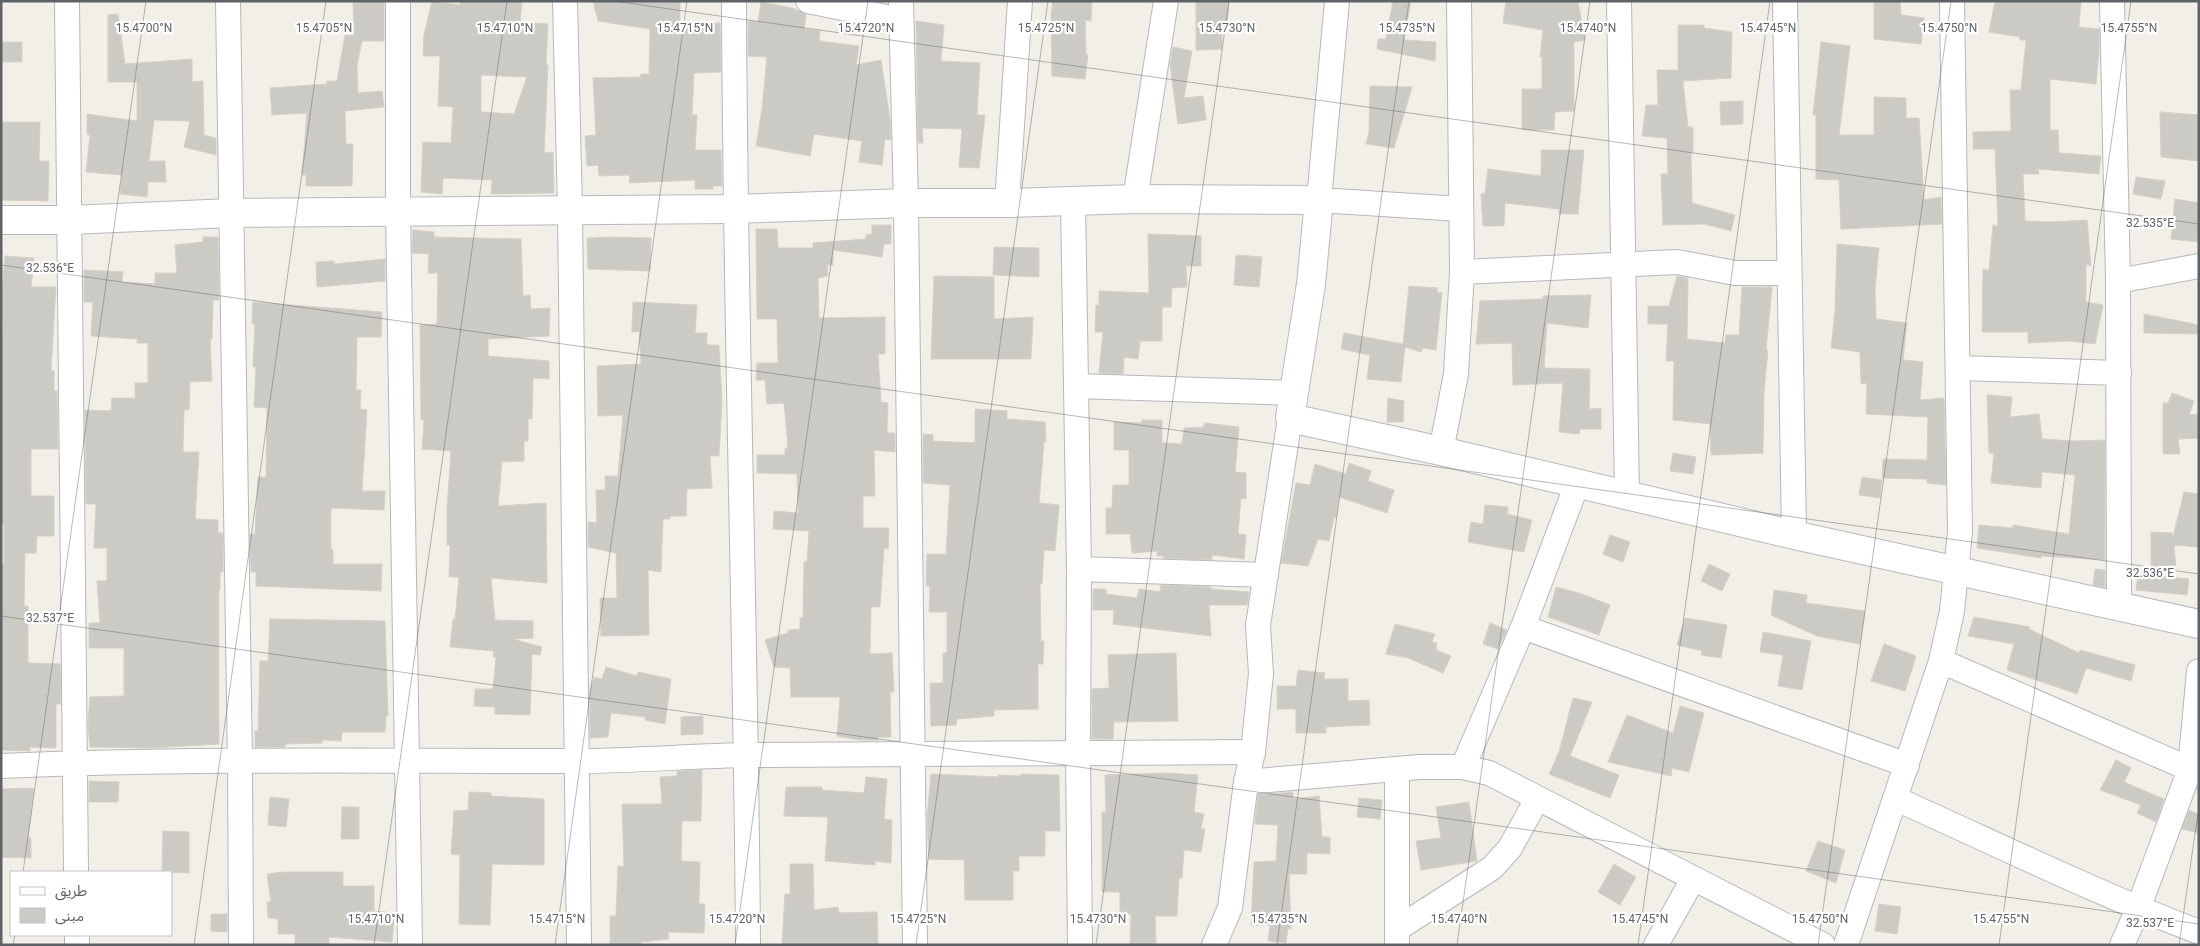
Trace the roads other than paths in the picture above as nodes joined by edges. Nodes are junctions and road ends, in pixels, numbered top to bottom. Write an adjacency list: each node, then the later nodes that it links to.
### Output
1 (68, 1): 27 (street)
2 (228, 1): 25 (street)
3 (398, 1): 23 (street)
4 (565, 1): 24 (street)
5 (734, 1): 21 (street)
6 (808, 1): 15 (street)
7 (1020, 1): 20 (street)
8 (1166, 1): 16 (street)
9 (1337, 1): 17 (street)
10 (1458, 1): 22 (street)
11 (1619, 1): 28 (street)
12 (1786, 1): 31 (street)
13 (1952, 1): 33 (street)
14 (2112, 1): 32 (street)
15 (901, 10): 19 (street)
16 (1135, 199): 17 (street); 18 (street)
17 (1319, 200): 22 (street); 36 (street)
18 (1073, 201): 20 (street); 35 (street)
19 (906, 203): 20 (street); 21 (street); 50 (street)
20 (1007, 203)
21 (735, 209): 24 (street); 52 (street)
22 (1461, 209): 30 (street)
23 (398, 210): 24 (street); 25 (street); 53 (street)
24 (570, 211): 54 (street)
25 (231, 213): 27 (street); 55 (street)
26 (1, 220): 27 (street)
27 (70, 220): 56 (street)
28 (1624, 264): 30 (street); 31 (street); 39 (street)
29 (2199, 266): 32 (street)
30 (1462, 272): 37 (street)
31 (1789, 273): 40 (street)
32 (2118, 281): 34 (street)
33 (1958, 368): 34 (street); 42 (street)
34 (2119, 373): 44 (street)
35 (1076, 386): 36 (street); 41 (street)
36 (1292, 405): 37 (street); 43 (street)
37 (1441, 451): 38 (street)
38 (1577, 484): 39 (street); 46 (street)
39 (1627, 495): 40 (street)
40 (1794, 535): 42 (street)
41 (1079, 569): 43 (street); 51 (street)
42 (1957, 572): 44 (street); 47 (street)
43 (1266, 575): 49 (street)
44 (2119, 606): 45 (street)
45 (2199, 624)
46 (1523, 627): 57 (street); 59 (street)
47 (1941, 661): 57 (street); 61 (street)
48 (2199, 672): 61 (street)
49 (1253, 752): 51 (street); 62 (street)
50 (914, 754): 51 (street); 52 (street); 75 (street)
51 (1078, 754): 76 (street)
52 (747, 755): 54 (street); 74 (street)
53 (406, 759): 54 (street); 55 (street); 72 (street)
54 (577, 761): 73 (street)
55 (240, 762): 56 (street); 71 (street)
56 (76, 763): 58 (street); 65 (street)
57 (1908, 765): 64 (street)
58 (1, 766)
59 (1463, 767): 60 (street); 63 (street)
60 (1397, 770): 62 (street); 70 (street)
61 (2194, 771): 68 (street)
62 (1246, 782): 67 (street)
63 (1537, 799): 66 (street); 70 (street)
64 (1896, 799): 68 (street); 81 (street)
65 (76, 871)
66 (1693, 879): 79 (street); 80 (street)
67 (1230, 908): 77 (street); 78 (street)
68 (2138, 909): 69 (street); 82 (street)
69 (2199, 932)
70 (1397, 937)
71 (241, 945)
72 (410, 945)
73 (579, 945)
74 (748, 945)
75 (915, 945)
76 (1080, 945)
77 (1214, 945)
78 (1229, 945)
79 (1656, 945)
80 (1823, 945)
81 (1846, 945)
82 (2122, 945)

